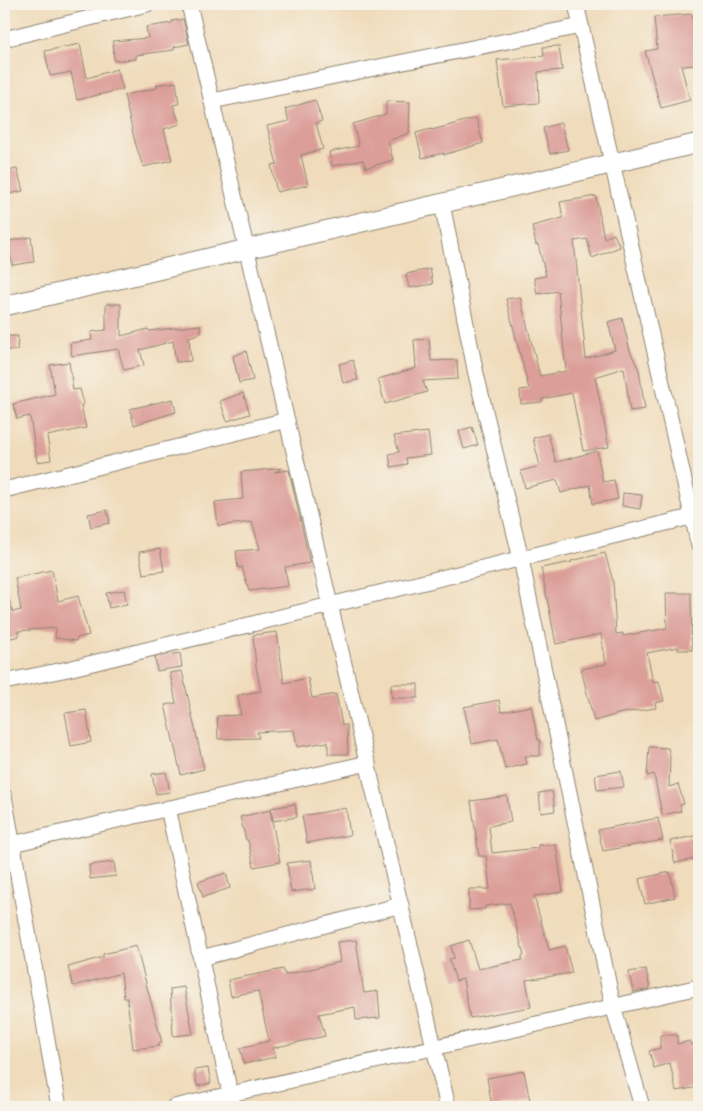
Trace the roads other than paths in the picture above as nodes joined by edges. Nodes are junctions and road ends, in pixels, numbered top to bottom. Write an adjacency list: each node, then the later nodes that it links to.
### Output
1 (147, 4): 5 (street)
2 (189, 4): 6 (street)
3 (576, 4): 4 (street)
4 (581, 26): 6 (street); 8 (street)
5 (4, 39)
6 (212, 101): 10 (street)
7 (699, 143): 8 (street)
8 (612, 164): 9 (street); 14 (street)
9 (442, 204): 10 (street); 16 (street)
10 (247, 249): 11 (street); 12 (street)
11 (4, 306)
12 (287, 420): 13 (street); 17 (street)
13 (4, 490)
14 (696, 516): 15 (street); 16 (street)
15 (699, 546)
16 (521, 559): 17 (street); 26 (street)
17 (330, 605): 18 (street); 19 (street)
18 (4, 682)
19 (368, 763): 21 (street); 23 (street)
20 (4, 796): 22 (street)
21 (168, 808): 22 (street); 24 (street)
22 (12, 844): 29 (street)
23 (401, 905): 24 (street); 27 (street)
24 (201, 958): 28 (street)
25 (699, 986): 26 (street)
26 (613, 1006): 27 (street); 32 (street)
27 (434, 1048): 28 (street); 31 (street)
28 (232, 1101): 30 (street)
29 (59, 1107)
30 (174, 1107)
31 (448, 1107)
32 (642, 1107)

